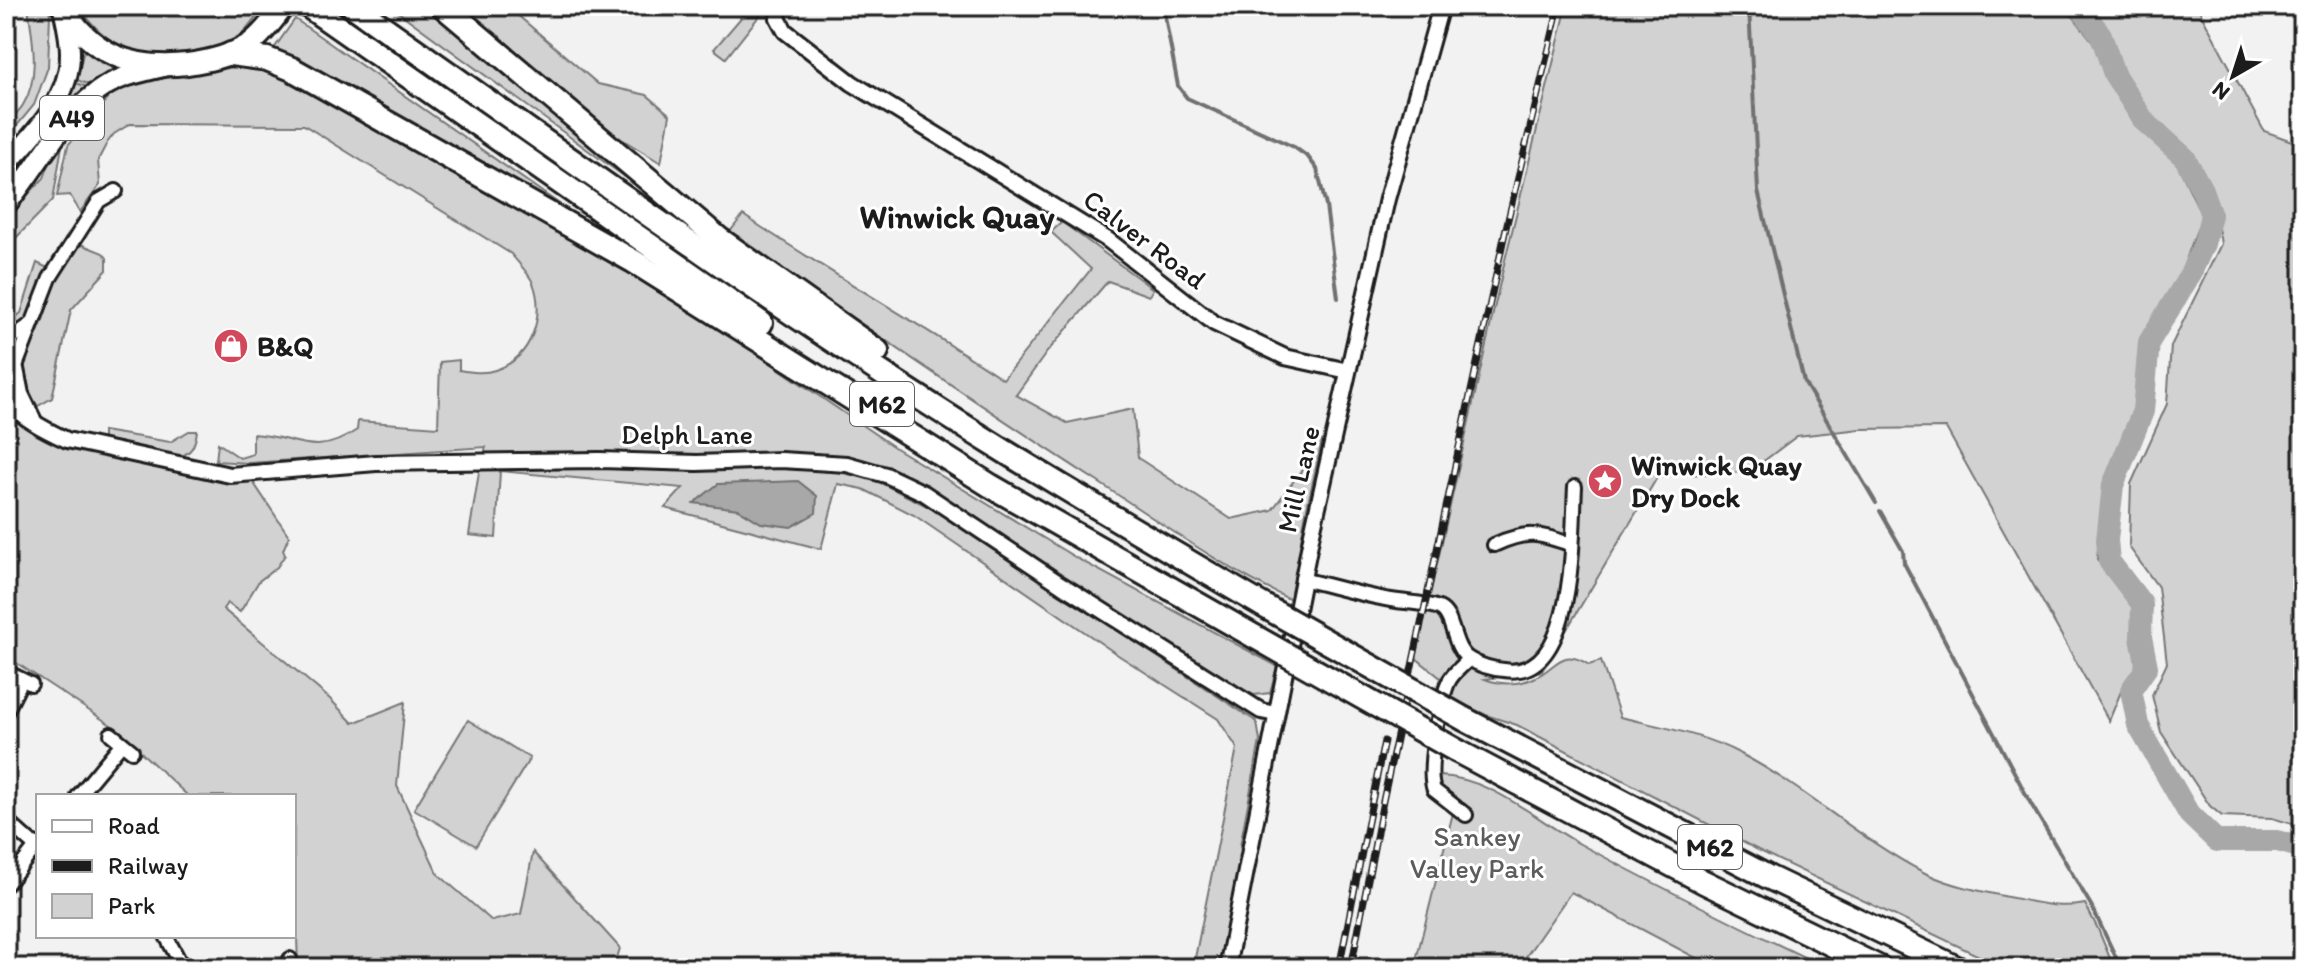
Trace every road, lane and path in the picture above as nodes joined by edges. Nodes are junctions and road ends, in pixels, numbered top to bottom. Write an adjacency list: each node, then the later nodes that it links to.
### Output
1 (284, 6): 8 (highway, A49)
2 (308, 6): 24 (highway, M62)
3 (353, 6): 21 (highway, M62)
4 (443, 6): 21 (highway)
5 (780, 6): 16 (street, Calver Road)
6 (1441, 6): 16 (street, Mill Lane)
7 (63, 7): 9 (highway, A49); 10 (main road, A49)
8 (231, 54): 9 (highway, A49); 24 (highway)
9 (165, 66): 12 (main road, A49)
10 (6, 165)
11 (116, 191): 13 (street)
12 (6, 205)
13 (33, 323): 14 (street); 15 (street)
14 (6, 344): 15 (street)
15 (16, 368): 17 (street); 19 (street)
16 (1348, 371): 25 (street, Mill Lane)
17 (6, 383)
18 (6, 400): 19 (street, Delph Lane)
19 (35, 424): 29 (street, Delph Lane)
20 (1575, 487): 23 (street)
21 (1149, 537): 43 (highway, M62, bridge)
22 (1494, 545): 23 (street)
23 (1572, 545): 26 (street)
24 (1137, 568): 42 (highway, M62, bridge)
25 (1302, 579): 26 (street); 29 (street, Mill Lane)
26 (1469, 659): 32 (street)
27 (22, 680): 28 (street)
28 (6, 712)
29 (1276, 714): 41 (street, Mill Lane)
30 (111, 734): 31 (street)
31 (80, 794)
32 (1466, 815)
33 (6, 820): 34 (street)
34 (36, 846)
35 (36, 848): 36 (street)
36 (6, 885)
37 (167, 938): 38 (street)
38 (183, 968)
39 (199, 968): 40 (street)
40 (251, 968)
41 (1227, 968)
42 (1880, 968)
43 (1957, 968)

